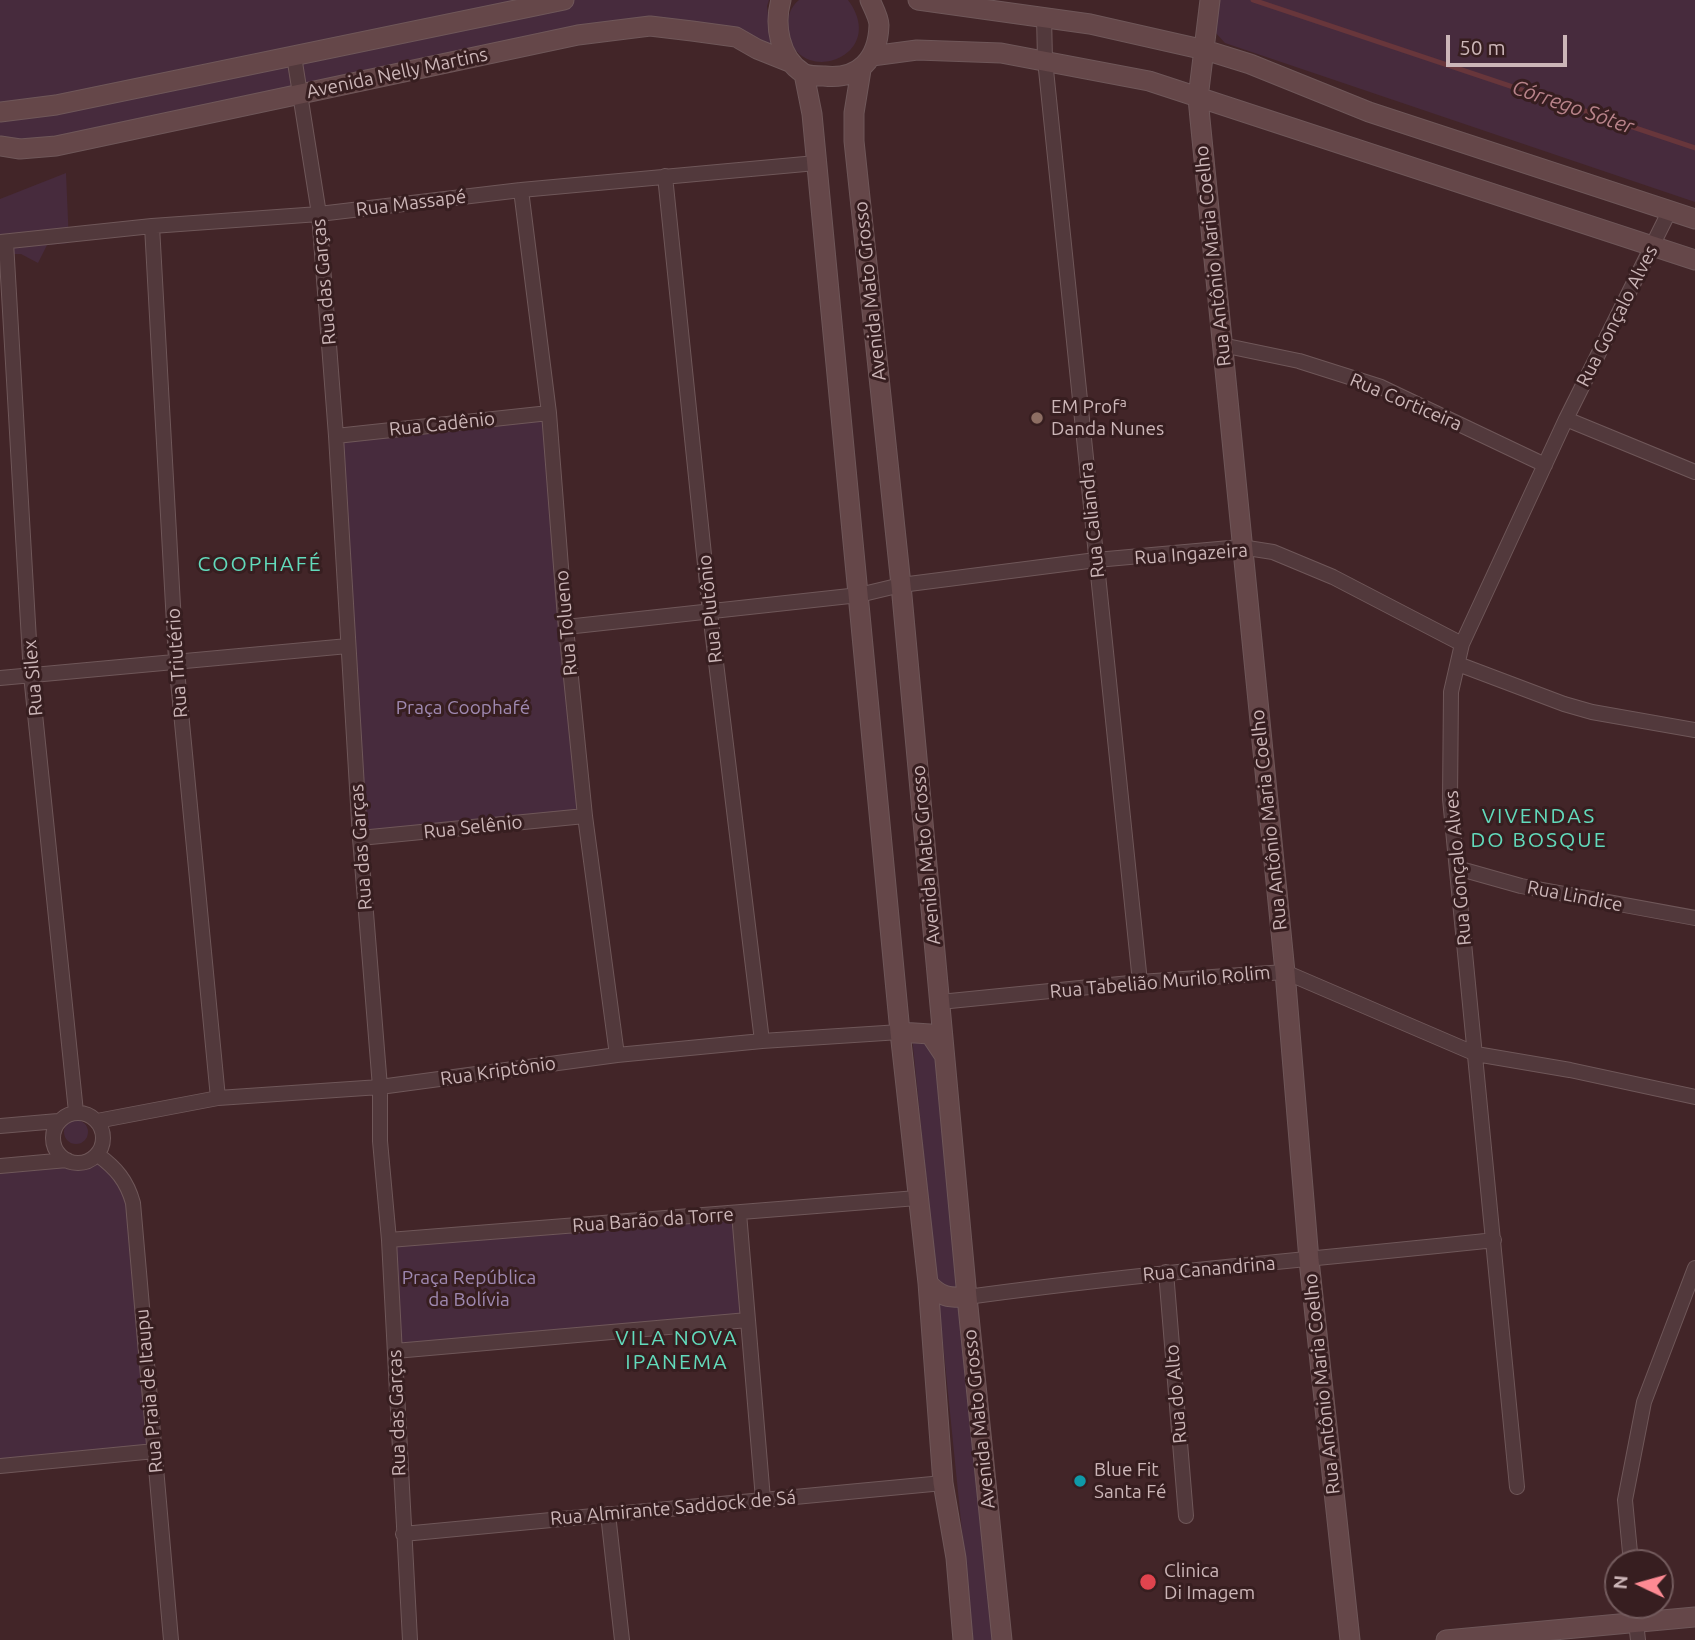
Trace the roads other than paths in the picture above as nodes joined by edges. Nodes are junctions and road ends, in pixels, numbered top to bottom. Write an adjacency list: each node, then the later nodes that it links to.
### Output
1 (564, 0): 9 (main road, Avenida Nelly Martins)
2 (781, 0): 12 (main road, Avenida Mato Grosso)
3 (870, 0): 11 (main road, Avenida Mato Grosso)
4 (918, 0): 5 (main road)
5 (952, 2): 7 (main road)
6 (1210, 5): 8 (main road, Rua Antônio Maria Coelho)
7 (1044, 16): 8 (main road); 10 (street, Rua Caliandra)
8 (1205, 50): 14 (main road, Rua Antônio Maria Coelho); 20 (main road)
9 (294, 57): 13 (street, Rua das Garças); 15 (main road, Avenida Nelly Martins)
10 (1045, 60): 11 (main road, Avenida Nelly Martins); 14 (main road, Avenida Nelly Martins); 34 (street, Rua Caliandra)
11 (866, 63): 12 (main road, Avenida Nelly Martins); 35 (main road, Avenida Mato Grosso)
12 (798, 68): 13 (main road, Avenida Nelly Martins); 17 (main road, Avenida Mato Grosso)
13 (301, 93): 16 (main road, Avenida Nelly Martins); 21 (street, Rua das Garças)
14 (1198, 98): 25 (main road, Avenida Nelly Martins); 27 (main road, Rua Antônio Maria Coelho)
15 (0, 112)
16 (0, 146)
17 (816, 163): 18 (street, Rua Massapé); 36 (main road, Avenida Mato Grosso)
18 (665, 176): 19 (street, Rua Massapé); 37 (street, Rua Plutônio)
19 (520, 190): 21 (street, Rua Massapé); 28 (street, Rua Tolueno)
20 (1670, 211): 22 (main road); 25 (street, Rua Gonçalo Alves)
21 (319, 214): 23 (street, Rua Massapé); 30 (street, Rua das Garças)
22 (1695, 219)
23 (152, 226): 24 (street, Rua Massapé); 41 (street, Rua Triutério)
24 (3, 242): 43 (street, Rua Silex)
25 (1653, 245): 26 (main road, Avenida Nelly Martins); 29 (street, Rua Gonçalo Alves)
26 (1695, 260)
27 (1222, 345): 31 (street, Rua Corticeira); 33 (main road, Rua Antônio Maria Coelho)
28 (549, 413): 30 (street, Rua Cadênio); 38 (street, Rua Tolueno)
29 (1566, 419): 31 (street, Rua Gonçalo Alves); 32 (street)
30 (336, 436): 40 (street, Rua das Garças)
31 (1545, 465): 39 (street, Rua Gonçalo Alves)
32 (1695, 472)
33 (1241, 547): 34 (street, Rua Ingazeira); 39 (street, Rua Ingazeira); 50 (main road, Rua Antônio Maria Coelho)
34 (1096, 560): 35 (street, Rua Ingazeira); 51 (street, Rua Caliandra)
35 (901, 585): 36 (street, Rua Ingazeira); 52 (main road, Avenida Mato Grosso)
36 (859, 594): 37 (street, Rua Ingazeira); 53 (main road, Avenida Mato Grosso)
37 (710, 613): 38 (street, Rua Ingazeira); 54 (street, Rua Plutônio)
38 (566, 627): 46 (street, Rua Tolueno)
39 (1462, 644): 42 (street, Rua Gonçalo Alves)
40 (348, 646): 41 (street); 47 (street, Rua das Garças)
41 (176, 660): 43 (street); 60 (street, Rua Triutério)
42 (1458, 664): 45 (street); 48 (street, Rua Gonçalo Alves)
43 (31, 675): 44 (street); 61 (street, Rua Silex)
44 (0, 678)
45 (1695, 730)
46 (585, 816): 47 (street, Rua Selênio); 55 (street, Rua Tolueno)
47 (360, 838): 58 (street, Rua das Garças)
48 (1457, 868): 49 (street, Rua Lindice); 56 (street, Rua Gonçalo Alves)
49 (1695, 918)
50 (1285, 972): 51 (street, Rua Tabelião Murilo Rolim); 56 (street, Rua Tabelião Murilo Rolim); 72 (main road, Rua Antônio Maria Coelho)
51 (1140, 982): 52 (street, Rua Tabelião Murilo Rolim)
52 (940, 1002): 57 (main road, Avenida Mato Grosso)
53 (900, 1032): 54 (street, Rua Kriptônio); 57 (main road); 68 (main road, Avenida Mato Grosso)
54 (762, 1041): 55 (street, Rua Kriptônio)
55 (617, 1055): 58 (street, Rua Kriptônio)
56 (1476, 1055): 59 (street, Rua Tabelião Murilo Rolim); 71 (street, Rua Gonçalo Alves)
57 (945, 1056): 76 (main road, Avenida Mato Grosso)
58 (380, 1087): 60 (street, Rua Kriptônio); 70 (street, Rua das Garças)
59 (1695, 1097)
60 (218, 1098): 63 (street, Rua Kriptônio)
61 (76, 1112): 62 (street); 63 (street)
62 (58, 1121): 64 (street); 66 (street)
63 (97, 1121): 65 (street)
64 (0, 1126)
65 (98, 1155): 66 (street); 79 (street, Rua Praia de Itaupu)
66 (67, 1160): 67 (street)
67 (0, 1166)
68 (917, 1198): 69 (street, Rua Barão da Torre); 75 (main road, Avenida Mato Grosso)
69 (739, 1213): 70 (street, Rua Barão da Torre); 77 (street)
70 (389, 1240): 78 (street, Rua das Garças)
71 (1494, 1240): 72 (street, Rua Canandrina); 82 (street, Rua Gonçalo Alves)
72 (1309, 1260): 74 (street, Rua Canandrina); 95 (main road, Rua Antônio Maria Coelho)
73 (1695, 1268): 87 (street)
74 (1166, 1272): 76 (street, Rua Canandrina); 85 (street, Rua do Alto)
75 (928, 1283): 76 (main road); 81 (main road, Avenida Mato Grosso)
76 (967, 1297): 94 (main road, Avenida Mato Grosso)
77 (748, 1320): 78 (street); 83 (street)
78 (395, 1351): 86 (street, Rua das Garças)
79 (155, 1451): 80 (street); 90 (street, Rua Praia de Itaupu)
80 (0, 1466)
81 (943, 1483): 83 (street, Rua Almirante Saddock de Sá); 93 (main road, Avenida Mato Grosso)
82 (1517, 1487)
83 (763, 1499): 84 (street, Rua Almirante Saddock de Sá)
84 (608, 1514): 86 (street, Rua Almirante Saddock de Sá); 92 (street)
85 (1186, 1517)
86 (403, 1534): 91 (street, Rua das Garças)
87 (1630, 1549)
88 (1695, 1617): 89 (main road)
89 (1636, 1623): 96 (main road)
90 (171, 1640)
91 (410, 1640)
92 (622, 1640)
93 (963, 1640)
94 (1002, 1640)
95 (1350, 1640)
96 (1446, 1640)

